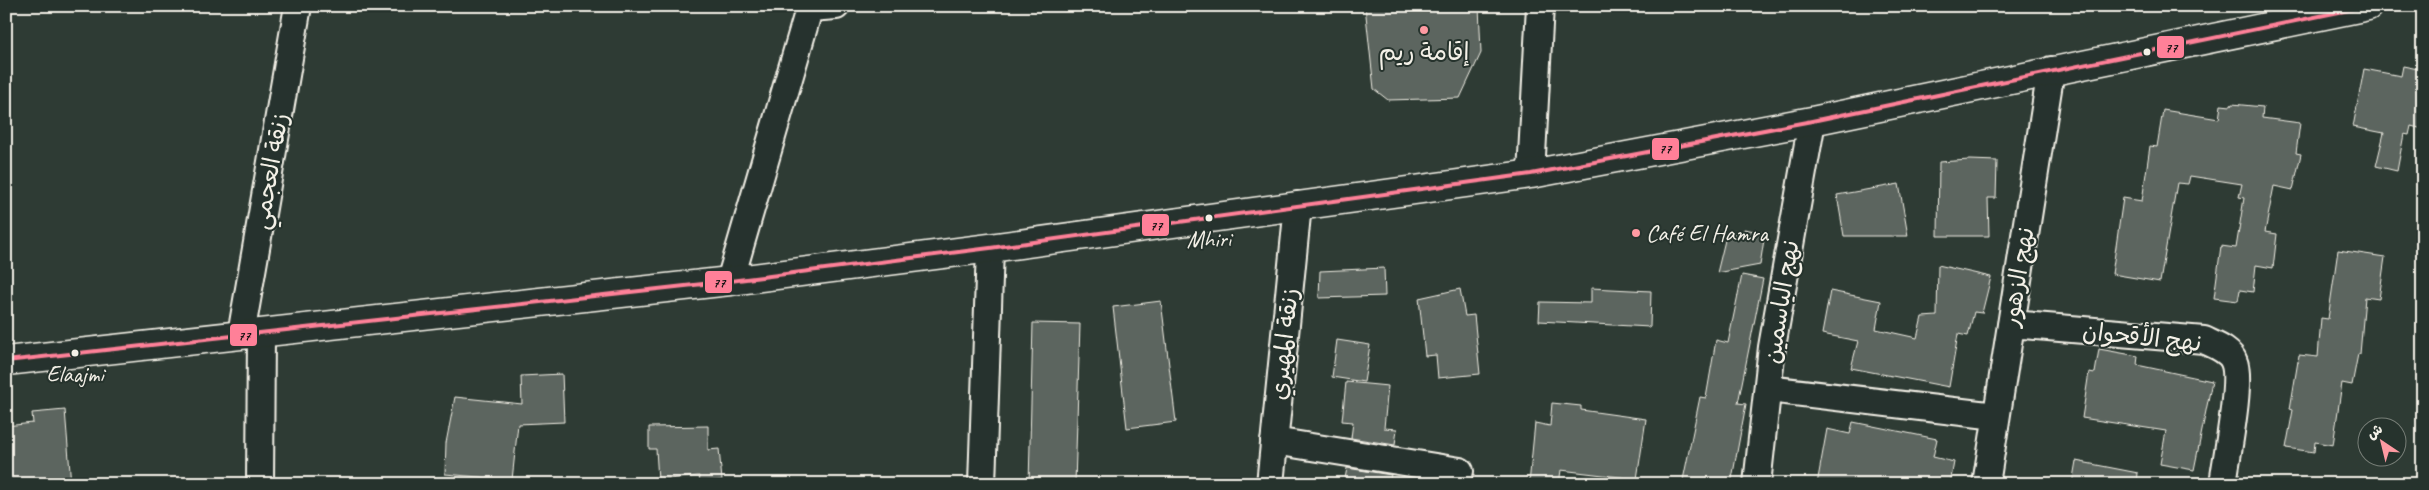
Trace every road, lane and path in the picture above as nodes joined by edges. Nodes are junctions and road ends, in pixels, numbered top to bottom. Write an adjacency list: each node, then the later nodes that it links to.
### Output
1 (298, 6): 13 (street, زنقة العجمي)
2 (836, 6): 5 (street)
3 (1540, 6): 8 (street)
4 (2368, 6): 6 (main road)
5 (810, 7): 11 (street)
6 (2051, 70): 7 (main road); 12 (street, نهج الزهور)
7 (1812, 121): 8 (main road); 15 (street, نهج الياسمين)
8 (1531, 174): 9 (main road)
9 (1298, 205): 10 (main road); 17 (street, زنقة المهيري)
10 (990, 248): 11 (main road); 20 (street)
11 (730, 281): 13 (main road)
12 (2011, 324): 16 (street, نهج الزهور); 24 (street, نهج الأقحوان)
13 (251, 334): 14 (main road); 19 (street, زنقة العجمي)
14 (6, 361)
15 (1768, 389): 16 (street); 22 (street, نهج الياسمين)
16 (1996, 416): 23 (street, نهج الزهور)
17 (1274, 441): 18 (street); 21 (street, زنقة المهيري)
18 (1460, 471)
19 (260, 484)
20 (982, 484)
21 (1270, 484)
22 (1757, 484)
23 (1986, 484)
24 (2222, 484)

